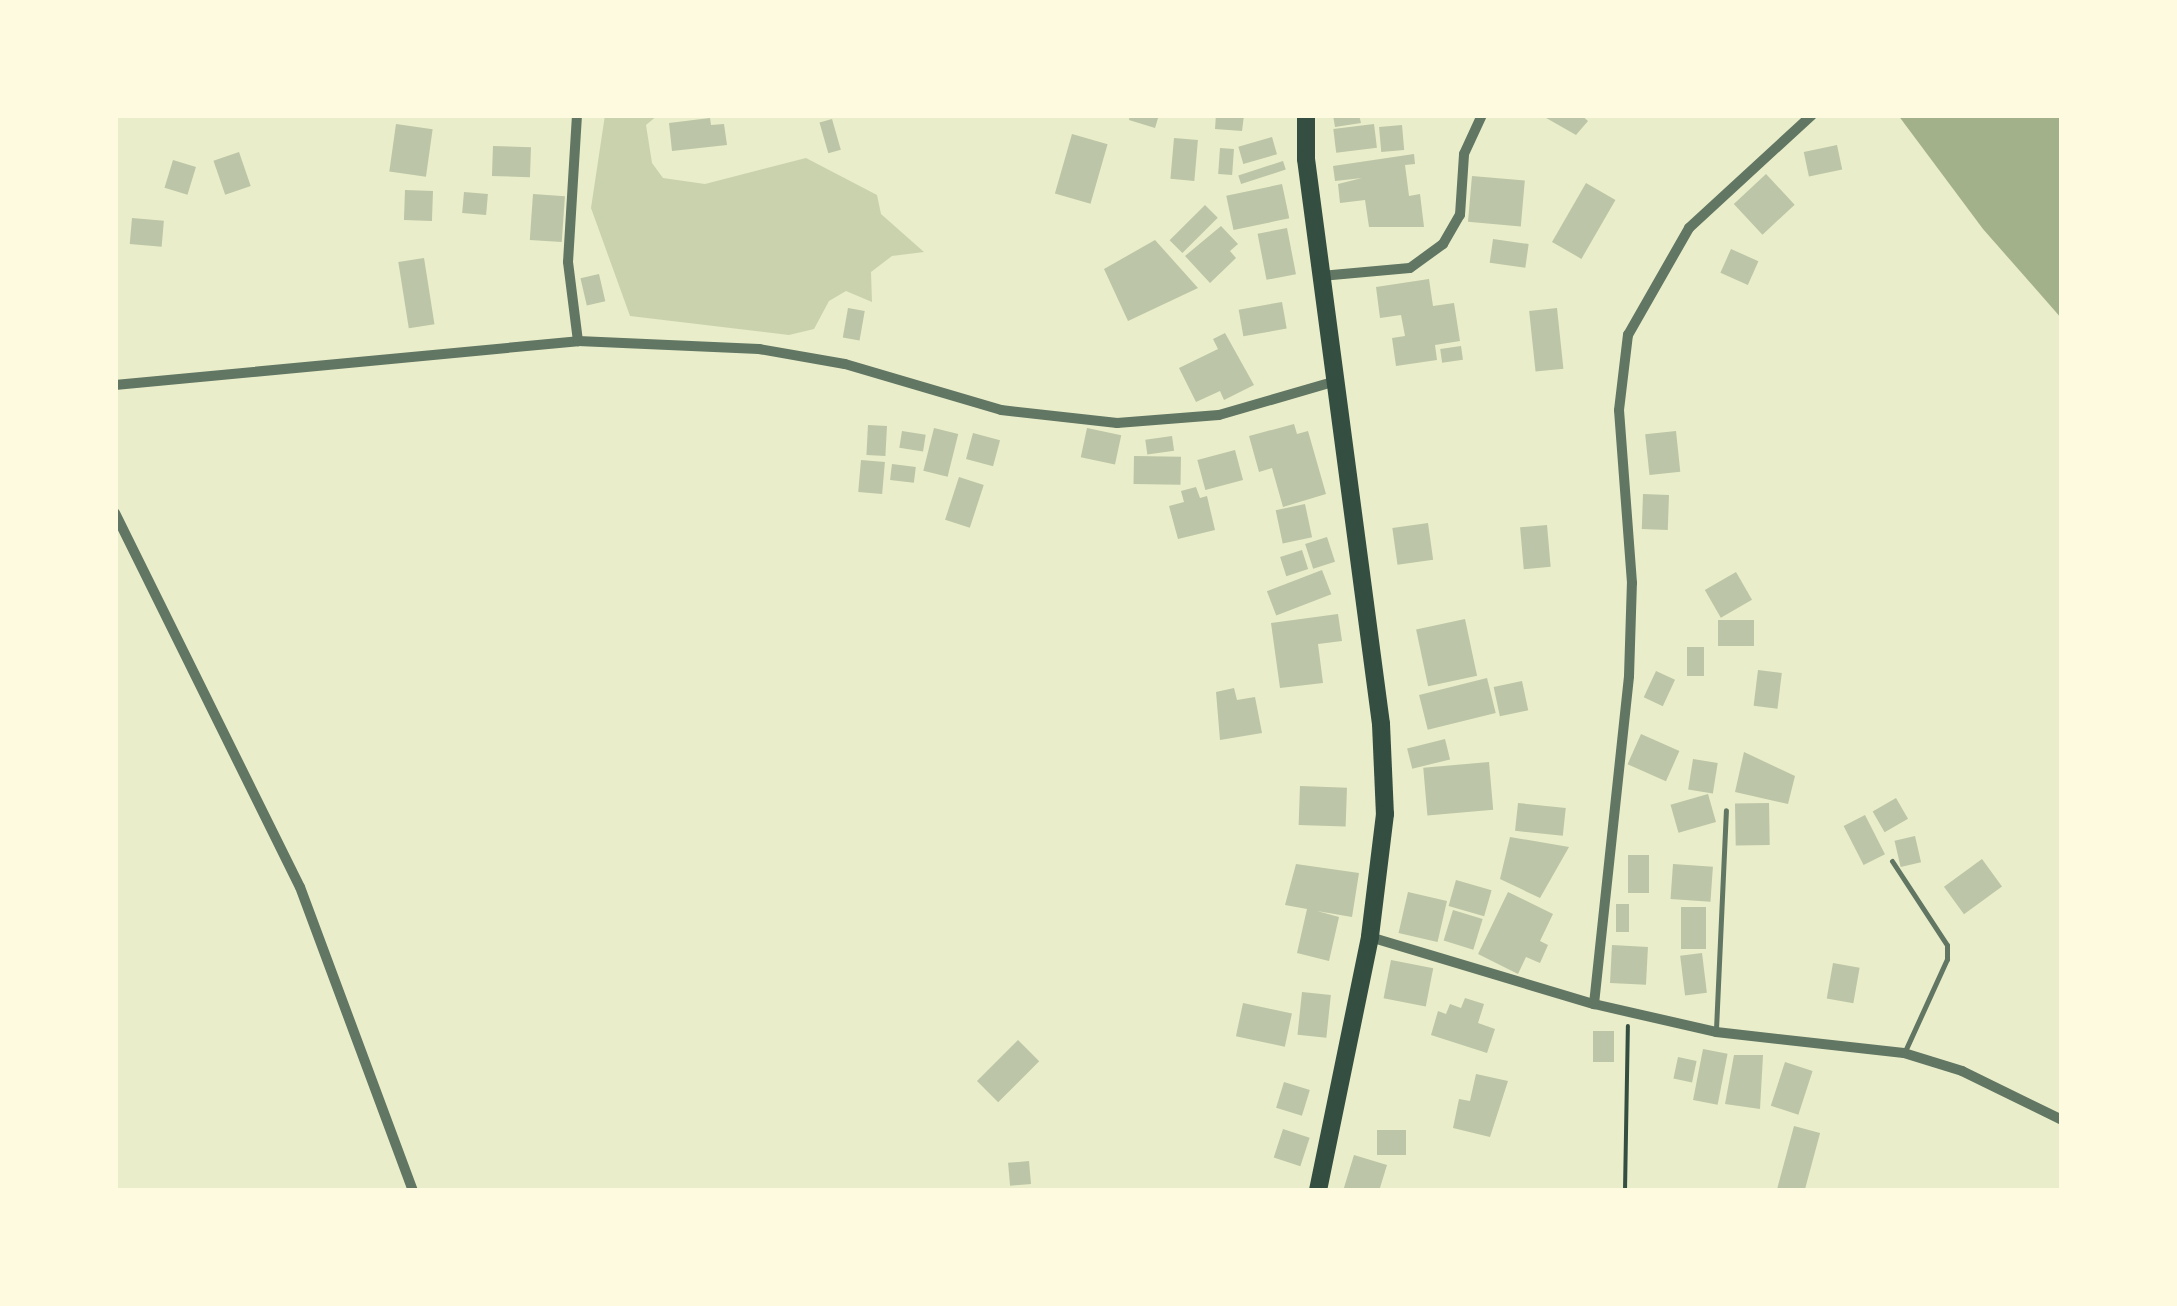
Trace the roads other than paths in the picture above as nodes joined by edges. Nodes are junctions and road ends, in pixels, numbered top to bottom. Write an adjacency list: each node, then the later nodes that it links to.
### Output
1 (577, 115): 6 (street)
2 (1306, 115): 5 (highway)
3 (1482, 115): 5 (street)
4 (1812, 115): 15 (street)
5 (1321, 276): 7 (highway)
6 (578, 341): 7 (street); 8 (street)
7 (1336, 380): 14 (highway)
8 (115, 385)
9 (115, 513): 11 (street)
10 (115, 537): 11 (street)
11 (130, 543): 19 (street)
12 (1726, 810): 16 (lane)
13 (1892, 861): 17 (lane)
14 (1370, 936): 15 (street); 20 (highway)
15 (1594, 1004): 16 (street)
16 (1716, 1032): 17 (street)
17 (1904, 1054): 18 (street)
18 (2062, 1120)
19 (413, 1191)
20 (1318, 1191)

